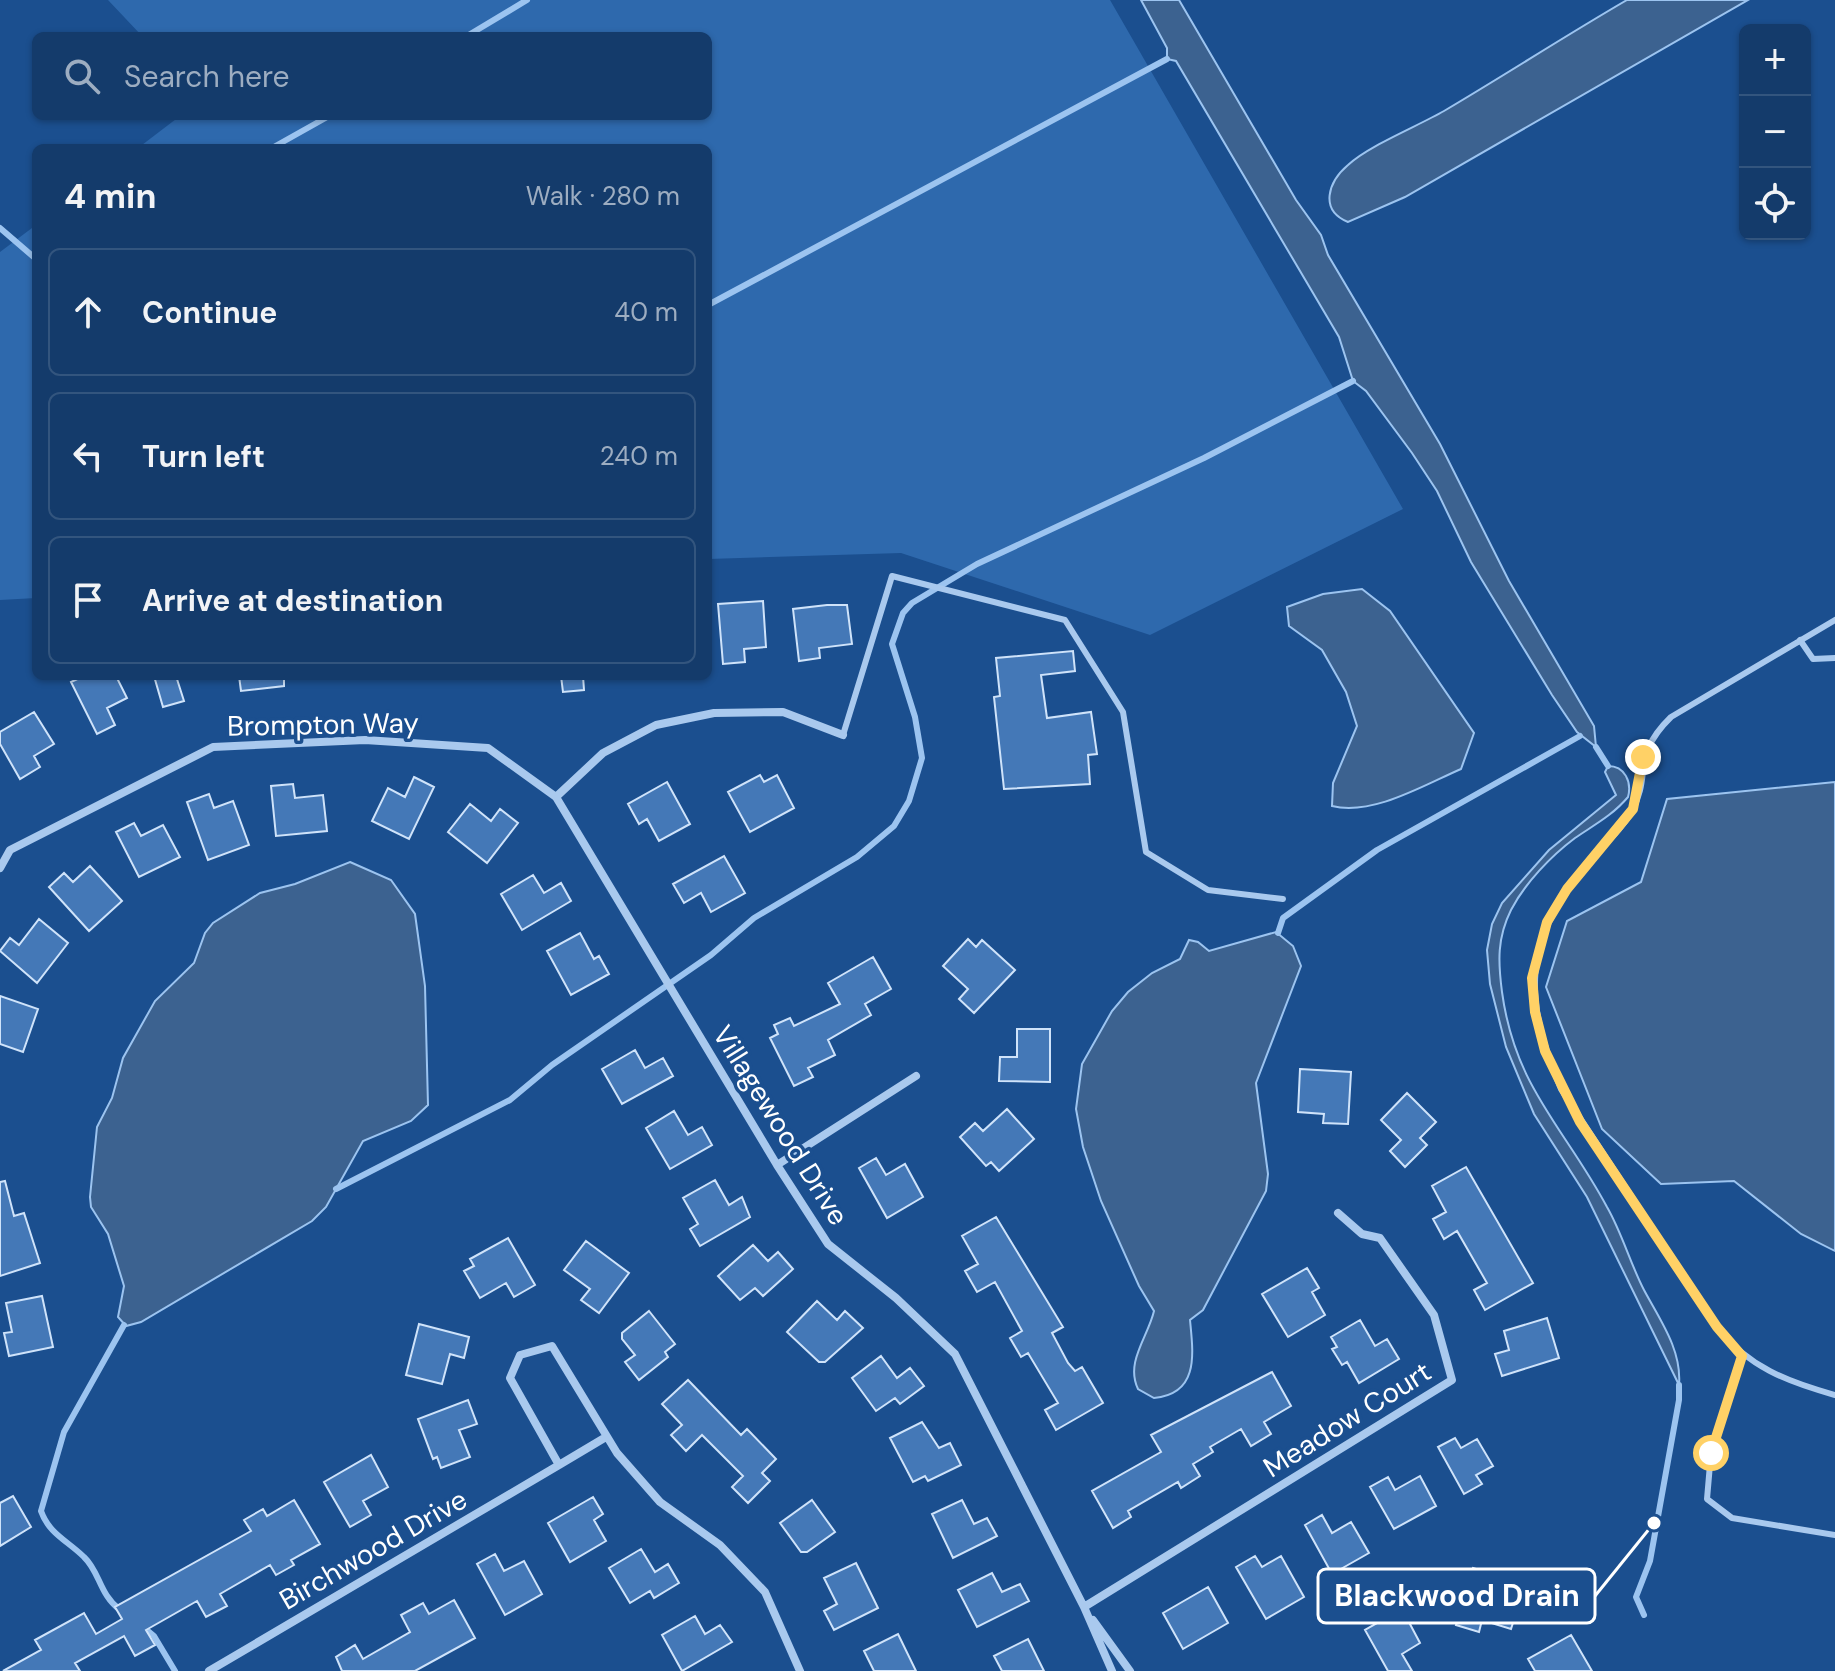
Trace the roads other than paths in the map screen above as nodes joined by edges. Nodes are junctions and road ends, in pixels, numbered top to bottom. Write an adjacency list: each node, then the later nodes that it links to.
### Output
1 (1835, 620): 2 (lane)
2 (1800, 640): 3 (lane); 14 (lane)
3 (1835, 658)
4 (843, 735): 6 (street); 10 (lane)
5 (488, 748): 6 (street, Villagewood Drive); 8 (street, Brompton Way)
6 (556, 797): 12 (street, Villagewood Drive)
7 (0, 842): 8 (street)
8 (10, 850): 9 (street)
9 (0, 868)
10 (1283, 899)
11 (916, 1076): 12 (street)
12 (777, 1165): 19 (street, Villagewood Drive)
13 (1338, 1213): 19 (street, Meadow Court)
14 (1742, 1356): 15 (lane); 18 (lane)
15 (1835, 1395)
16 (606, 1437): 17 (street, Birchwood Drive); 17 (street); 21 (street)
17 (559, 1465): 20 (street, Birchwood Drive)
18 (1835, 1535)
19 (1084, 1607): 22 (street, Villagewood Drive); 23 (street, Villagewood Drive)
20 (209, 1671)
21 (800, 1671)
22 (1112, 1671)
23 (1130, 1671)

